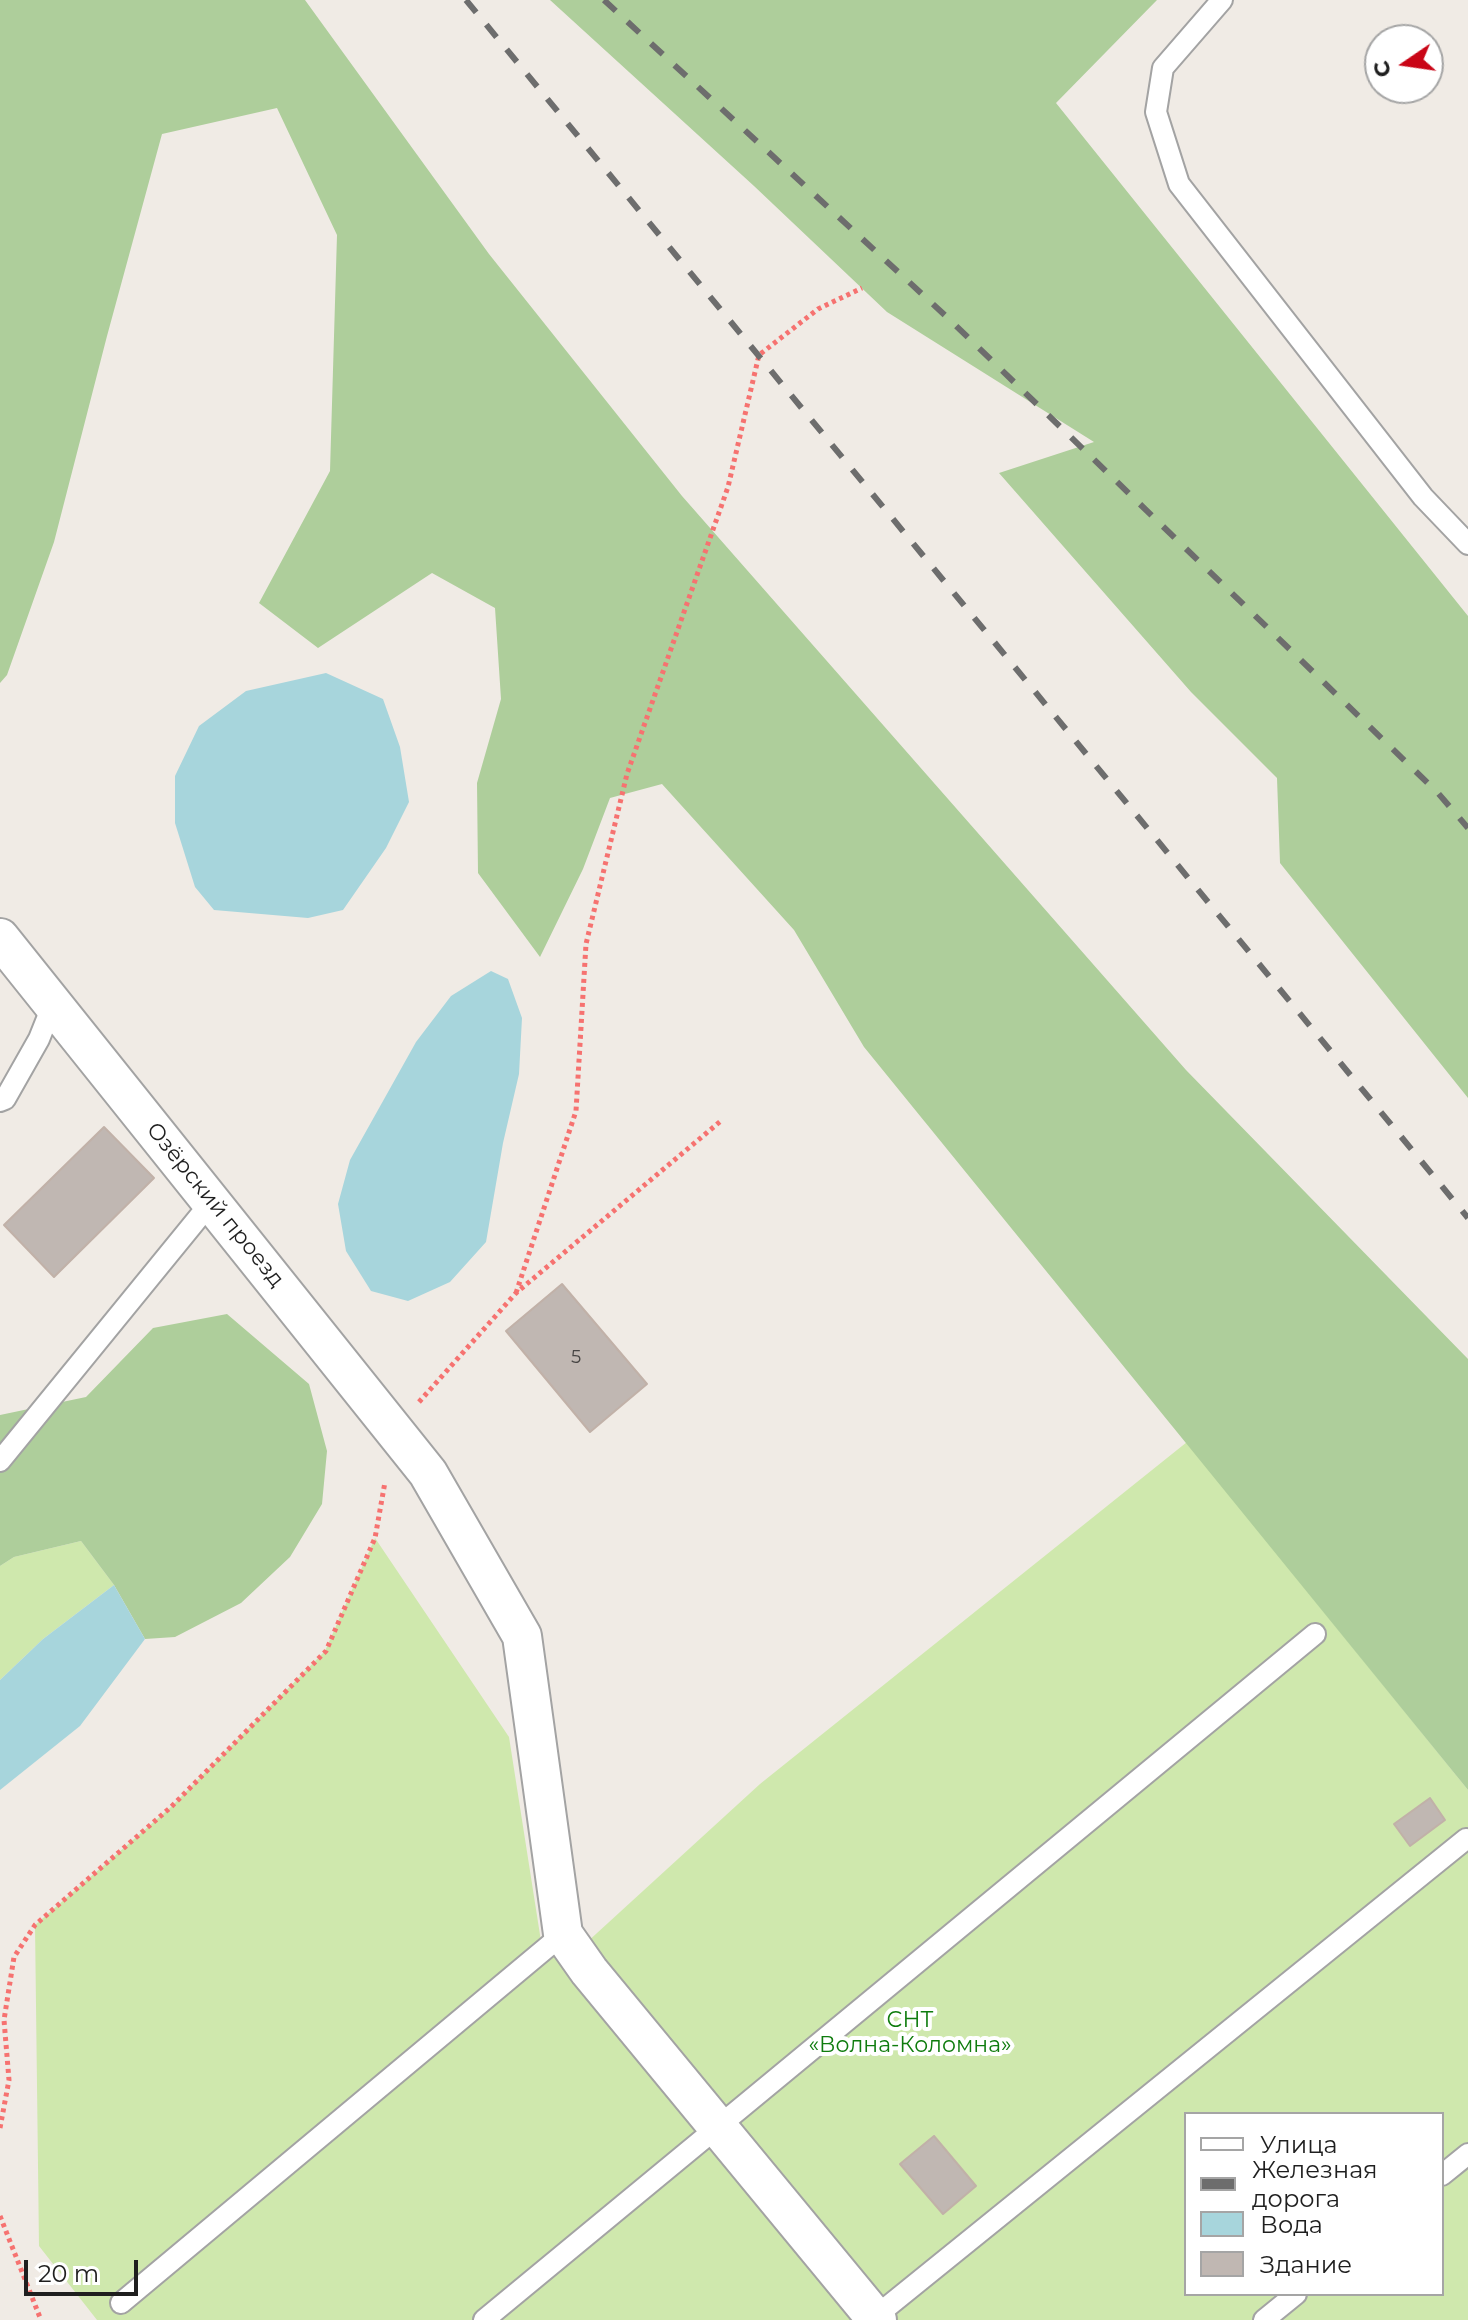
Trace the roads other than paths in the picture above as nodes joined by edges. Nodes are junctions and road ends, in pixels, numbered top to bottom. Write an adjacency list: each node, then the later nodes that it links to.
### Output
1 (1222, 0): 2 (lane)
2 (1468, 544)
3 (0, 938): 4 (street, Озёрский проезд)
4 (53, 1004): 5 (lane); 6 (street, Озёрский проезд)
5 (0, 1101)
6 (212, 1201): 7 (lane); 10 (street, Озёрский проезд)
7 (0, 1461)
8 (1315, 1634): 11 (lane)
9 (1466, 1839): 16 (lane)
10 (563, 1934): 11 (street); 15 (lane)
11 (718, 2128): 16 (street); 17 (lane)
12 (1468, 2154): 13 (lane)
13 (1444, 2173)
14 (1294, 2296): 18 (lane)
15 (121, 2303)
16 (874, 2319)
17 (484, 2320)
18 (1264, 2320)

